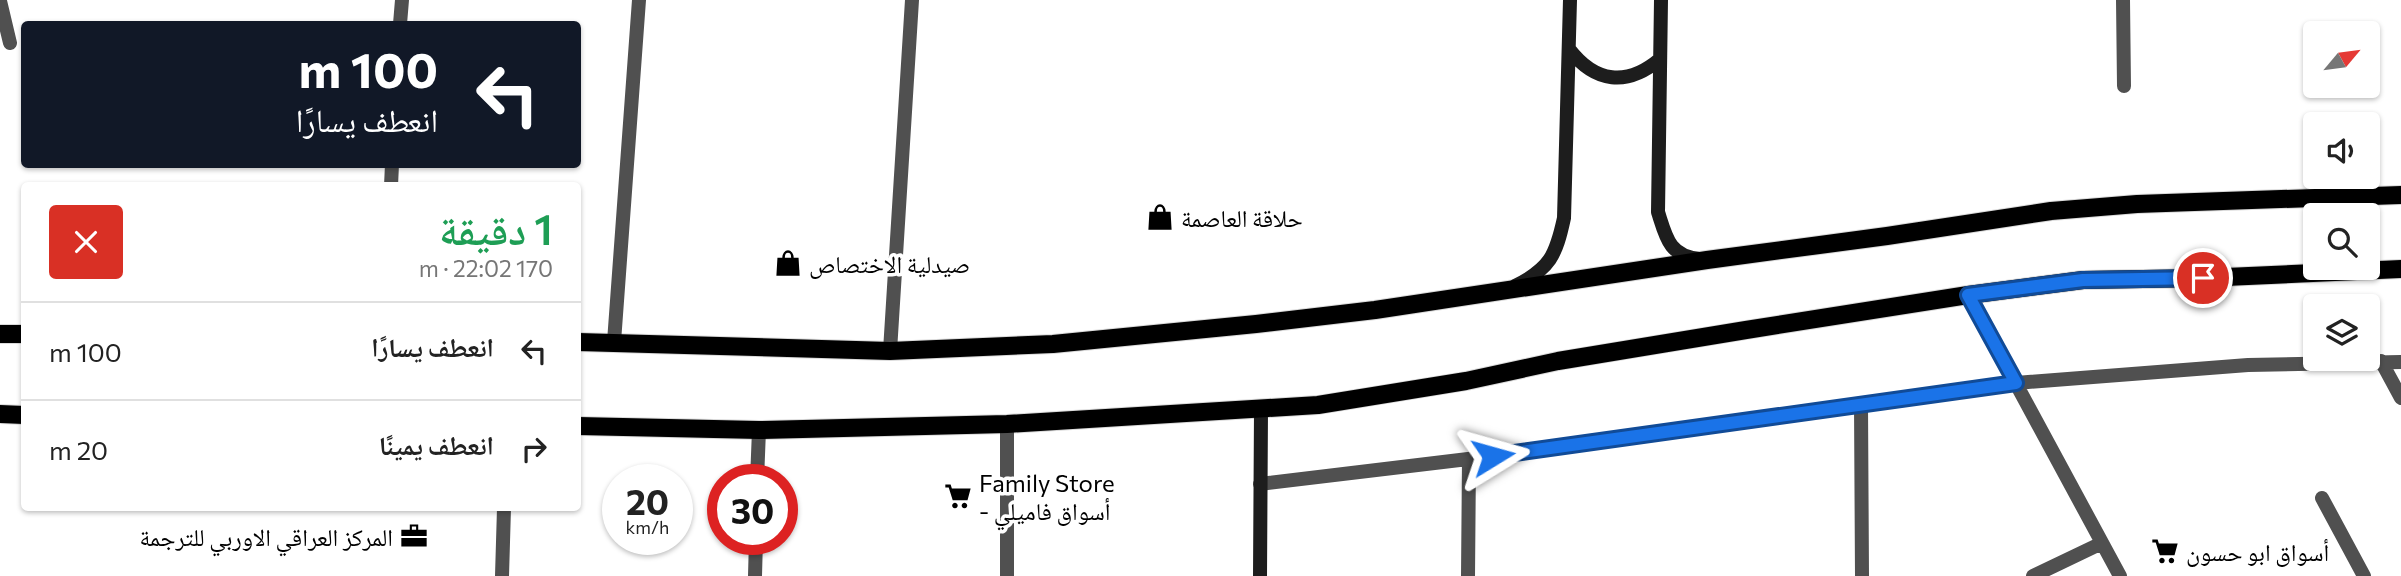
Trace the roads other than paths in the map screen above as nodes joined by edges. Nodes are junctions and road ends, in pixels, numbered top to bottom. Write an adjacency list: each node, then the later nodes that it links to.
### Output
1 (402, 0): 8 (street)
2 (639, 0): 21 (street)
3 (912, 0): 22 (street)
4 (1570, 0): 10 (main road)
5 (1661, 0): 11 (main road)
6 (2123, 0): 12 (street)
7 (0, 1): 9 (street)
8 (400, 21)
9 (11, 43)
10 (1569, 49): 11 (main road); 16 (main road)
11 (1660, 59): 14 (main road)
12 (2124, 86)
13 (2401, 195): 14 (main road)
14 (1707, 260): 16 (main road)
15 (2401, 269): 17 (main road)
16 (1505, 290): 22 (main road)
17 (1968, 295): 25 (street); 28 (main road)
18 (0, 334): 19 (main road)
19 (21, 334)
20 (581, 342): 21 (main road)
21 (614, 342): 22 (main road)
22 (890, 351)
23 (2381, 362): 24 (street); 25 (street); 26 (street)
24 (2401, 362)
25 (2016, 383): 27 (street); 39 (street)
26 (2401, 398)
27 (1861, 404): 34 (street); 46 (street)
28 (1261, 410): 31 (main road); 36 (main road)
29 (0, 414): 30 (main road)
30 (21, 415)
31 (1007, 424): 33 (main road); 43 (street)
32 (581, 426): 33 (main road)
33 (759, 429): 35 (street)
34 (1469, 458): 36 (street); 45 (street)
35 (758, 464)
36 (1260, 484): 44 (main road)
37 (2322, 498): 49 (street)
38 (504, 511): 41 (street)
39 (2102, 543): 47 (street); 48 (street)
40 (756, 555): 42 (street)
41 (502, 576)
42 (755, 576)
43 (1007, 576)
44 (1260, 576)
45 (1468, 576)
46 (1862, 576)
47 (2033, 576)
48 (2120, 576)
49 (2364, 576)

